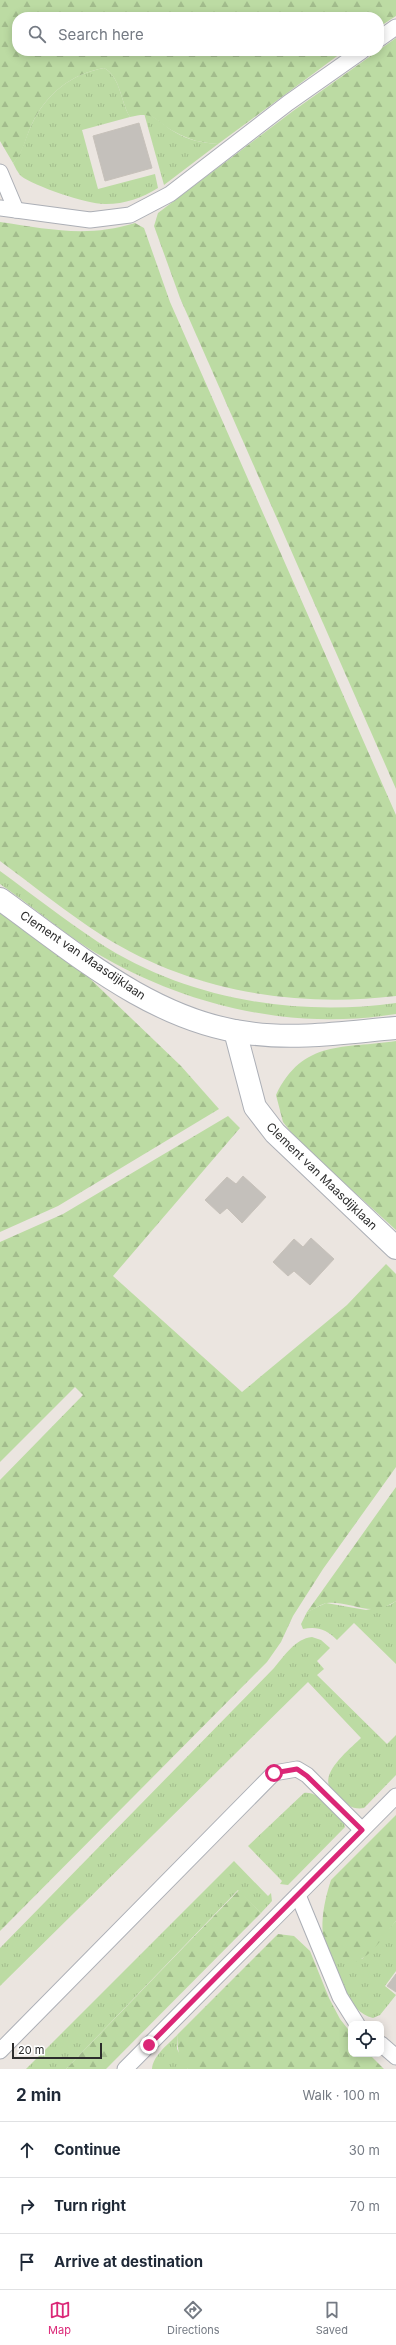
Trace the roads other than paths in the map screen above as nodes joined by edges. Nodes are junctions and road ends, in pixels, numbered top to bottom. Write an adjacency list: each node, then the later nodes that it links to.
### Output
1 (396, 28): 2 (lane)
2 (384, 36)
3 (355, 56): 6 (lane)
4 (0, 172): 6 (lane)
5 (0, 208): 6 (lane)
6 (16, 210)
7 (0, 899): 9 (street, Clement van Maasdijklaan)
8 (396, 1028): 9 (street, Clement van Maasdijklaan)
9 (235, 1031): 10 (street, Clement van Maasdijklaan)
10 (396, 1248)
11 (396, 1796): 12 (lane)
12 (362, 1830): 13 (lane); 16 (lane)
13 (298, 1895): 14 (lane); 18 (lane)
14 (355, 2021)
15 (384, 2046): 17 (lane)
16 (0, 2050)
17 (396, 2056)
18 (125, 2069)

